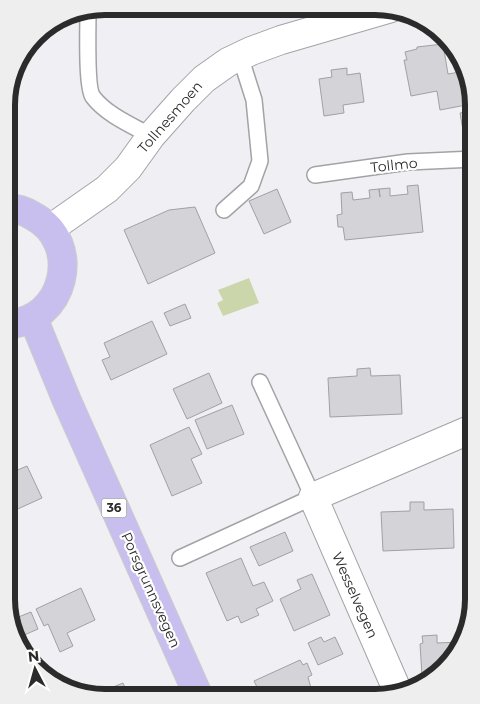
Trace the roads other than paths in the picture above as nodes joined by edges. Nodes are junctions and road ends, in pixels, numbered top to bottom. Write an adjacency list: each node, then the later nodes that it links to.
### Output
1 (352, 15): 3 (street, Tollnesmoen)
2 (88, 17): 4 (lane)
3 (240, 56): 4 (street, Tollnesmoen); 8 (lane)
4 (151, 136): 9 (street, Tollnesmoen)
5 (465, 159): 6 (lane, Tollmo)
6 (315, 174)
7 (15, 210): 9 (highway, Porsgrunnsvegen / 36)
8 (224, 210)
9 (50, 230): 10 (highway, Porsgrunnsvegen / 36)
10 (20, 321): 16 (highway, Porsgrunnsvegen / 36)
11 (260, 382): 13 (lane)
12 (465, 432): 13 (street)
13 (312, 497): 14 (lane); 15 (street, Wesselvegen)
14 (180, 558)
15 (396, 686)
16 (195, 689)

